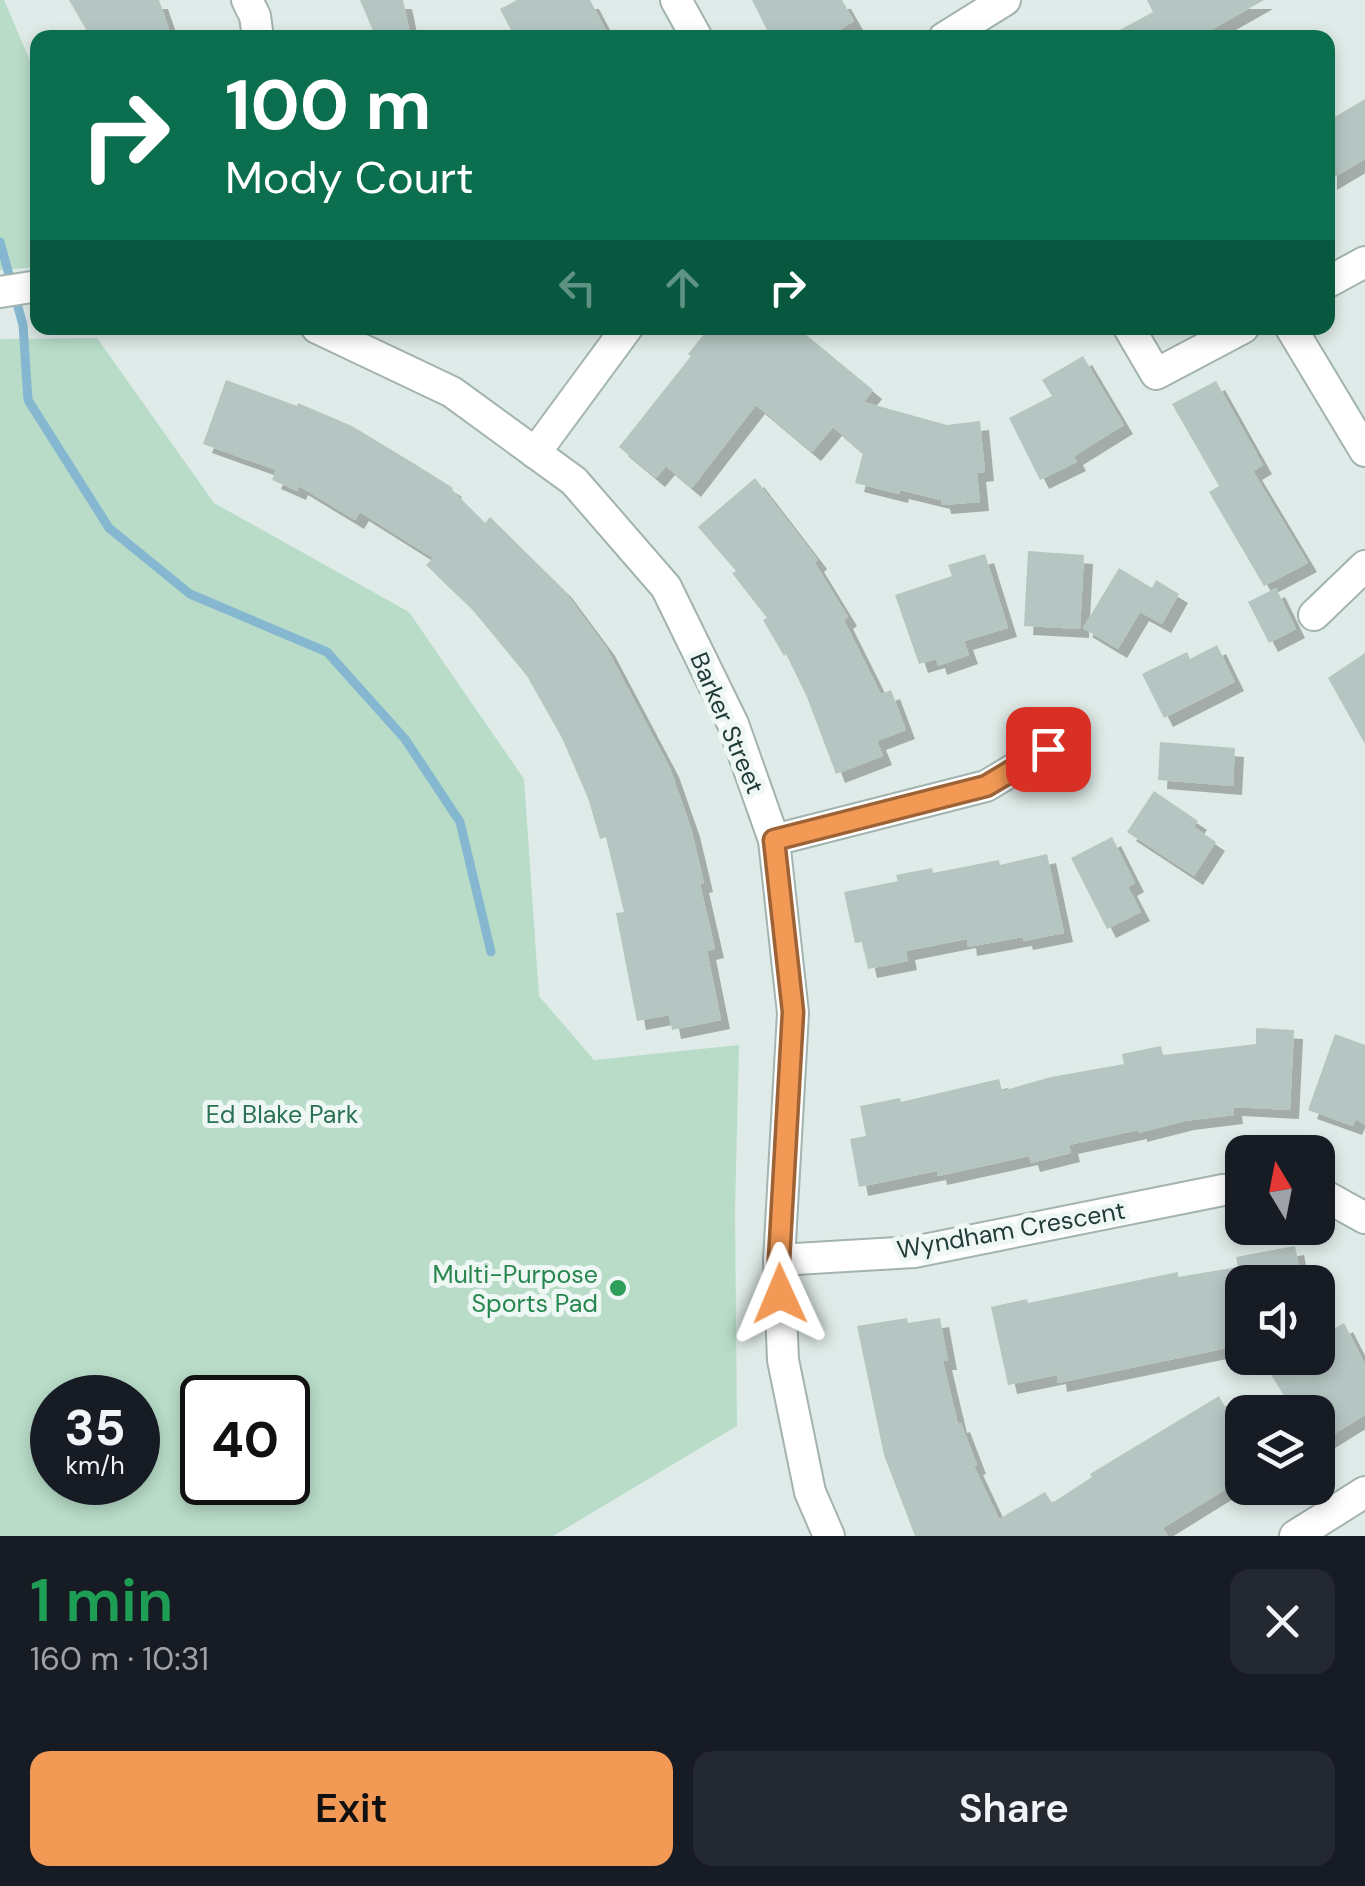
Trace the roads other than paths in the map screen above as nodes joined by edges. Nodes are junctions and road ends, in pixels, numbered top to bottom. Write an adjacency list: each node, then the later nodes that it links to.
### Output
1 (246, 0): 4 (street)
2 (676, 0): 5 (street)
3 (1004, 0): 6 (street)
4 (257, 30)
5 (693, 30)
6 (957, 30)
7 (1365, 262): 8 (street)
8 (1335, 278)
9 (30, 287): 10 (street)
10 (0, 292)
11 (332, 335): 17 (street, Barker Street)
12 (621, 335): 17 (street)
13 (1133, 335): 14 (street)
14 (1230, 335)
15 (1295, 335): 16 (street)
16 (1365, 451)
17 (536, 453): 21 (street, Barker Street)
18 (1365, 566): 19 (street)
19 (1314, 615)
20 (1048, 749): 21 (street)
21 (774, 840): 25 (street, Barker Street)
22 (1225, 1190): 25 (street, Wyndham Crescent)
23 (1335, 1201): 24 (street)
24 (1365, 1218)
25 (779, 1260): 27 (street, Barker Street)
26 (1365, 1492): 28 (street)
27 (829, 1536)
28 (1295, 1536)

